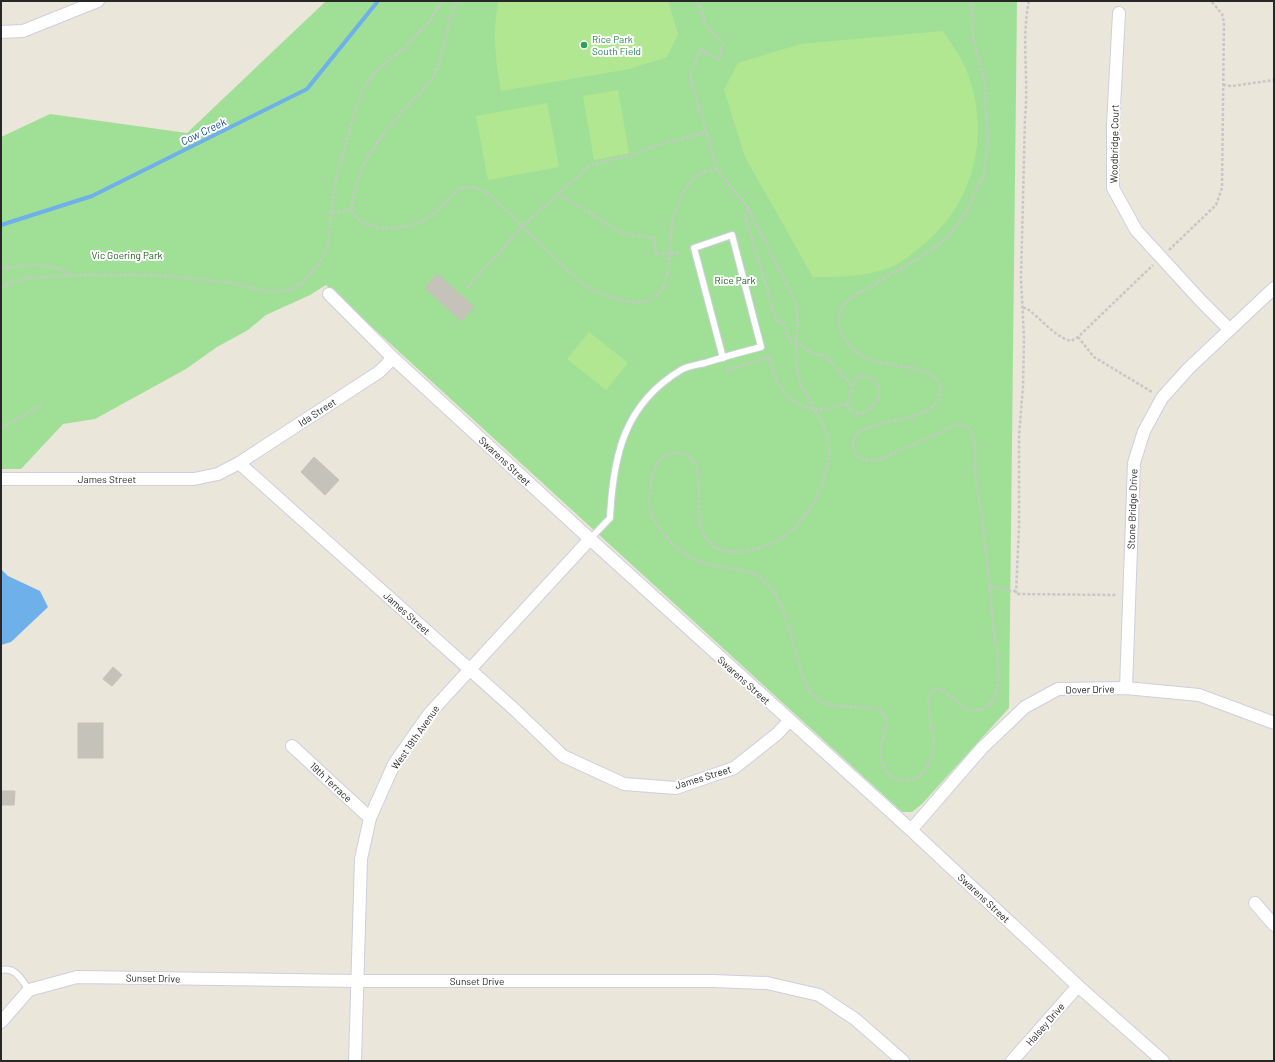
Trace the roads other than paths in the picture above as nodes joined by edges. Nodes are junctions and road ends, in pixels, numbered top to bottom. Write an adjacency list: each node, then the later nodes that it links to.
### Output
1 (98, 1): 2 (street)
2 (84, 4): 4 (street)
3 (1119, 13): 7 (street, Woodbridge Court)
4 (1, 32)
5 (1274, 288): 7 (street, Stone Bridge Drive)
6 (329, 294): 8 (street, Swarens Street)
7 (1229, 328): 14 (street, Stone Bridge Drive)
8 (393, 358): 10 (street, Ida Street); 12 (street, Swarens Street)
9 (723, 358): 9 (lane); 12 (lane)
10 (238, 463): 11 (street, James Street); 13 (street, James Street)
11 (1, 479)
12 (590, 539): 13 (street, West 19th Avenue); 15 (street, Swarens Street)
13 (470, 669): 15 (street, James Street); 18 (street, West 19th Avenue)
14 (1126, 688): 16 (street, Dover Drive); 19 (street, Dover Drive)
15 (789, 720): 19 (street, Swarens Street)
16 (1274, 722)
17 (292, 746): 18 (street, 19th Terrace)
18 (370, 818): 23 (street, West 19th Avenue)
19 (911, 830): 24 (street, Swarens Street)
20 (1255, 903): 21 (street)
21 (1274, 925)
22 (1, 970): 25 (lane)
23 (356, 981): 25 (street, Sunset Drive); 27 (street, West 19th Avenue); 28 (street, Sunset Drive)
24 (1078, 986): 29 (street, Halsey Drive); 30 (street, Swarens Street)
25 (29, 990): 26 (street)
26 (2, 1020)
27 (355, 1061)
28 (903, 1061)
29 (1012, 1061)
30 (1163, 1061)

